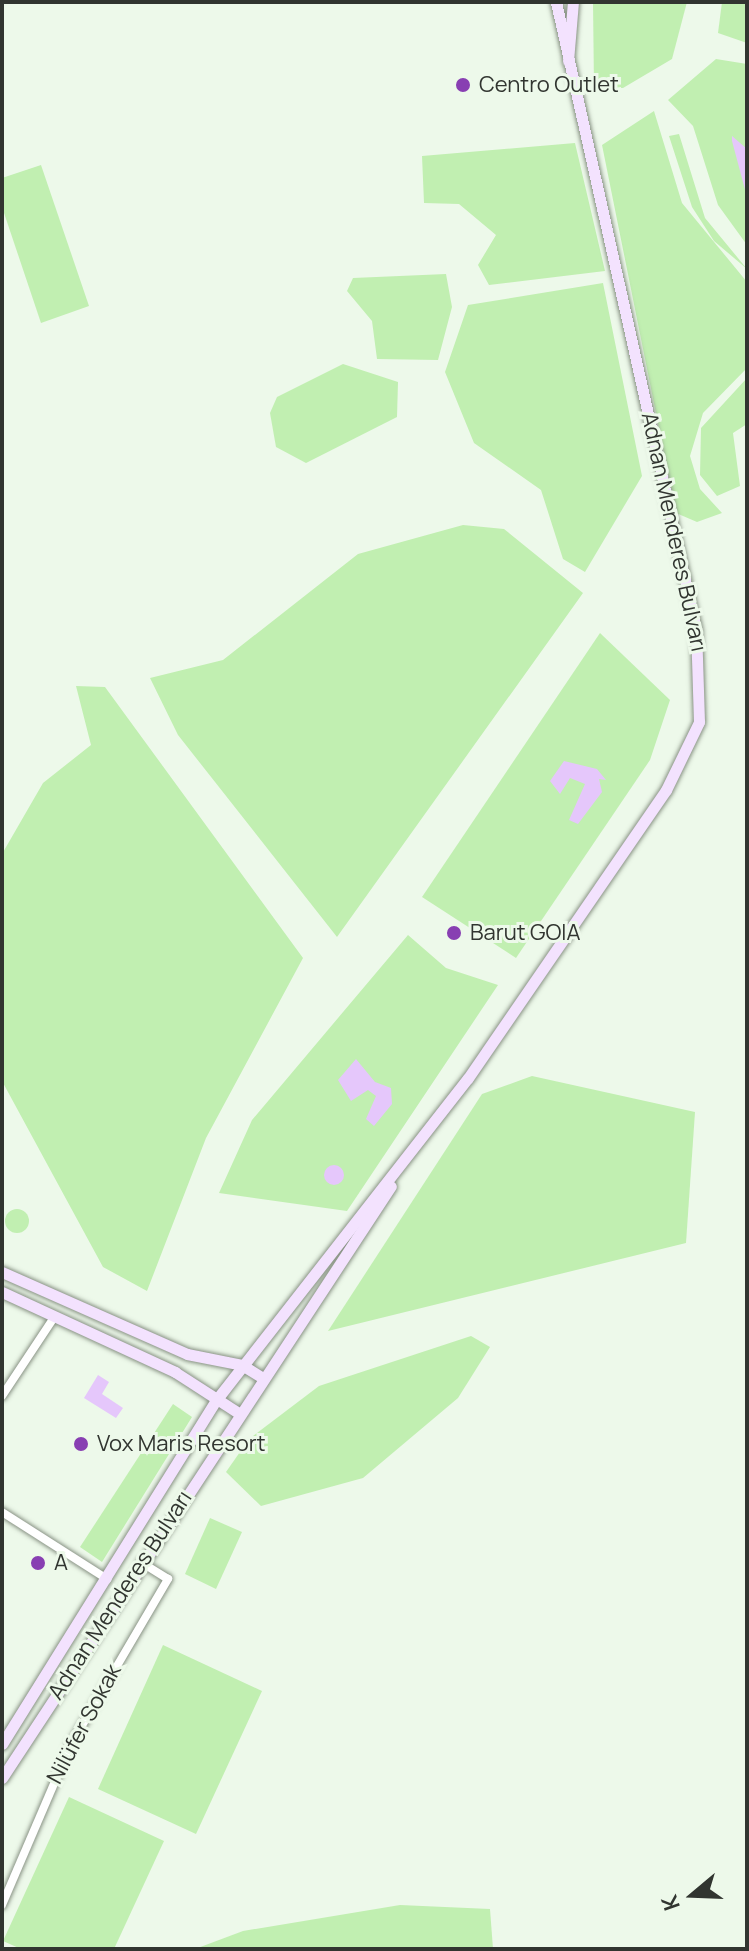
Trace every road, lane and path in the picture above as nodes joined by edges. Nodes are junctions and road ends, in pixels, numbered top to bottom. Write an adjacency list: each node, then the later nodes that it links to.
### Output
1 (556, 2): 3 (main road, Adnan Menderes Bulvarı)
2 (573, 2): 3 (main road, Adnan Menderes Bulvarı)
3 (568, 70): 4 (main road, Adnan Menderes Bulvarı)
4 (410, 1155): 8 (main road, Adnan Menderes Bulvarı); 9 (main road, Adnan Menderes Bulvarı)
5 (2, 1272): 8 (main road)
6 (2, 1292): 7 (main road)
7 (55, 1316): 10 (street); 11 (main road)
8 (242, 1365): 9 (main road); 11 (main road, Adnan Menderes Bulvarı)
9 (261, 1377): 12 (main road, Adnan Menderes Bulvarı)
10 (2, 1396)
11 (217, 1399): 12 (main road); 15 (main road, Adnan Menderes Bulvarı)
12 (237, 1412): 14 (main road, Adnan Menderes Bulvarı)
13 (2, 1512): 15 (street)
14 (141, 1562): 18 (main road, Adnan Menderes Bulvarı); 19 (street, Nilüfer Sokak)
15 (107, 1579): 16 (main road, Adnan Menderes Bulvarı)
16 (6, 1728): 17 (main road, Adnan Menderes Bulvarı)
17 (2, 1743)
18 (2, 1778)
19 (2, 1905)

